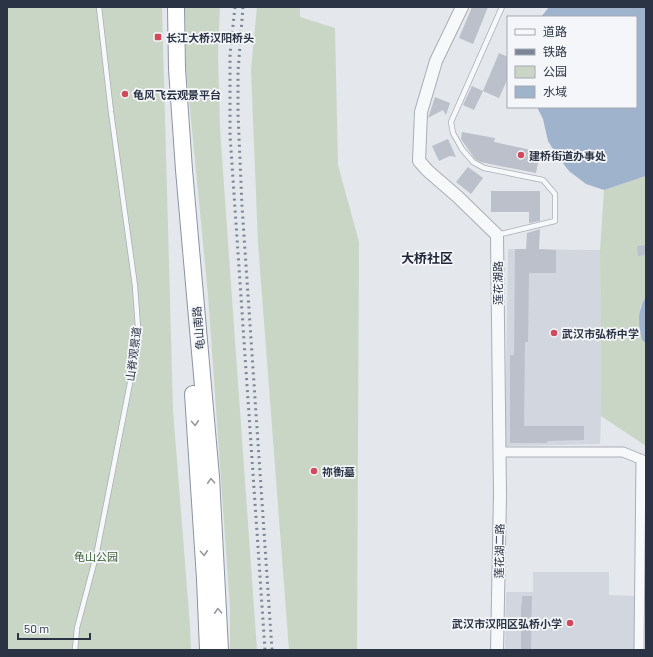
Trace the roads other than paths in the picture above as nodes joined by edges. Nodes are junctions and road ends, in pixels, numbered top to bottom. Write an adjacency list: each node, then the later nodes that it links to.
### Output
1 (99, 7): 9 (lane, 山脊观景道)
2 (169, 7): 10 (highway, 龟山南路, one-way to 10)
3 (176, 7): 11 (highway, 龟山南路, one-way to 3)
4 (462, 7): 6 (street)
5 (502, 7): 6 (lane)
6 (497, 235): 7 (street, 莲花湖路)
7 (500, 452): 8 (street); 12 (street, 莲花湖二路)
8 (643, 460): 13 (street)
9 (75, 650)
10 (208, 650)
11 (220, 650)
12 (497, 650)
13 (639, 650)

